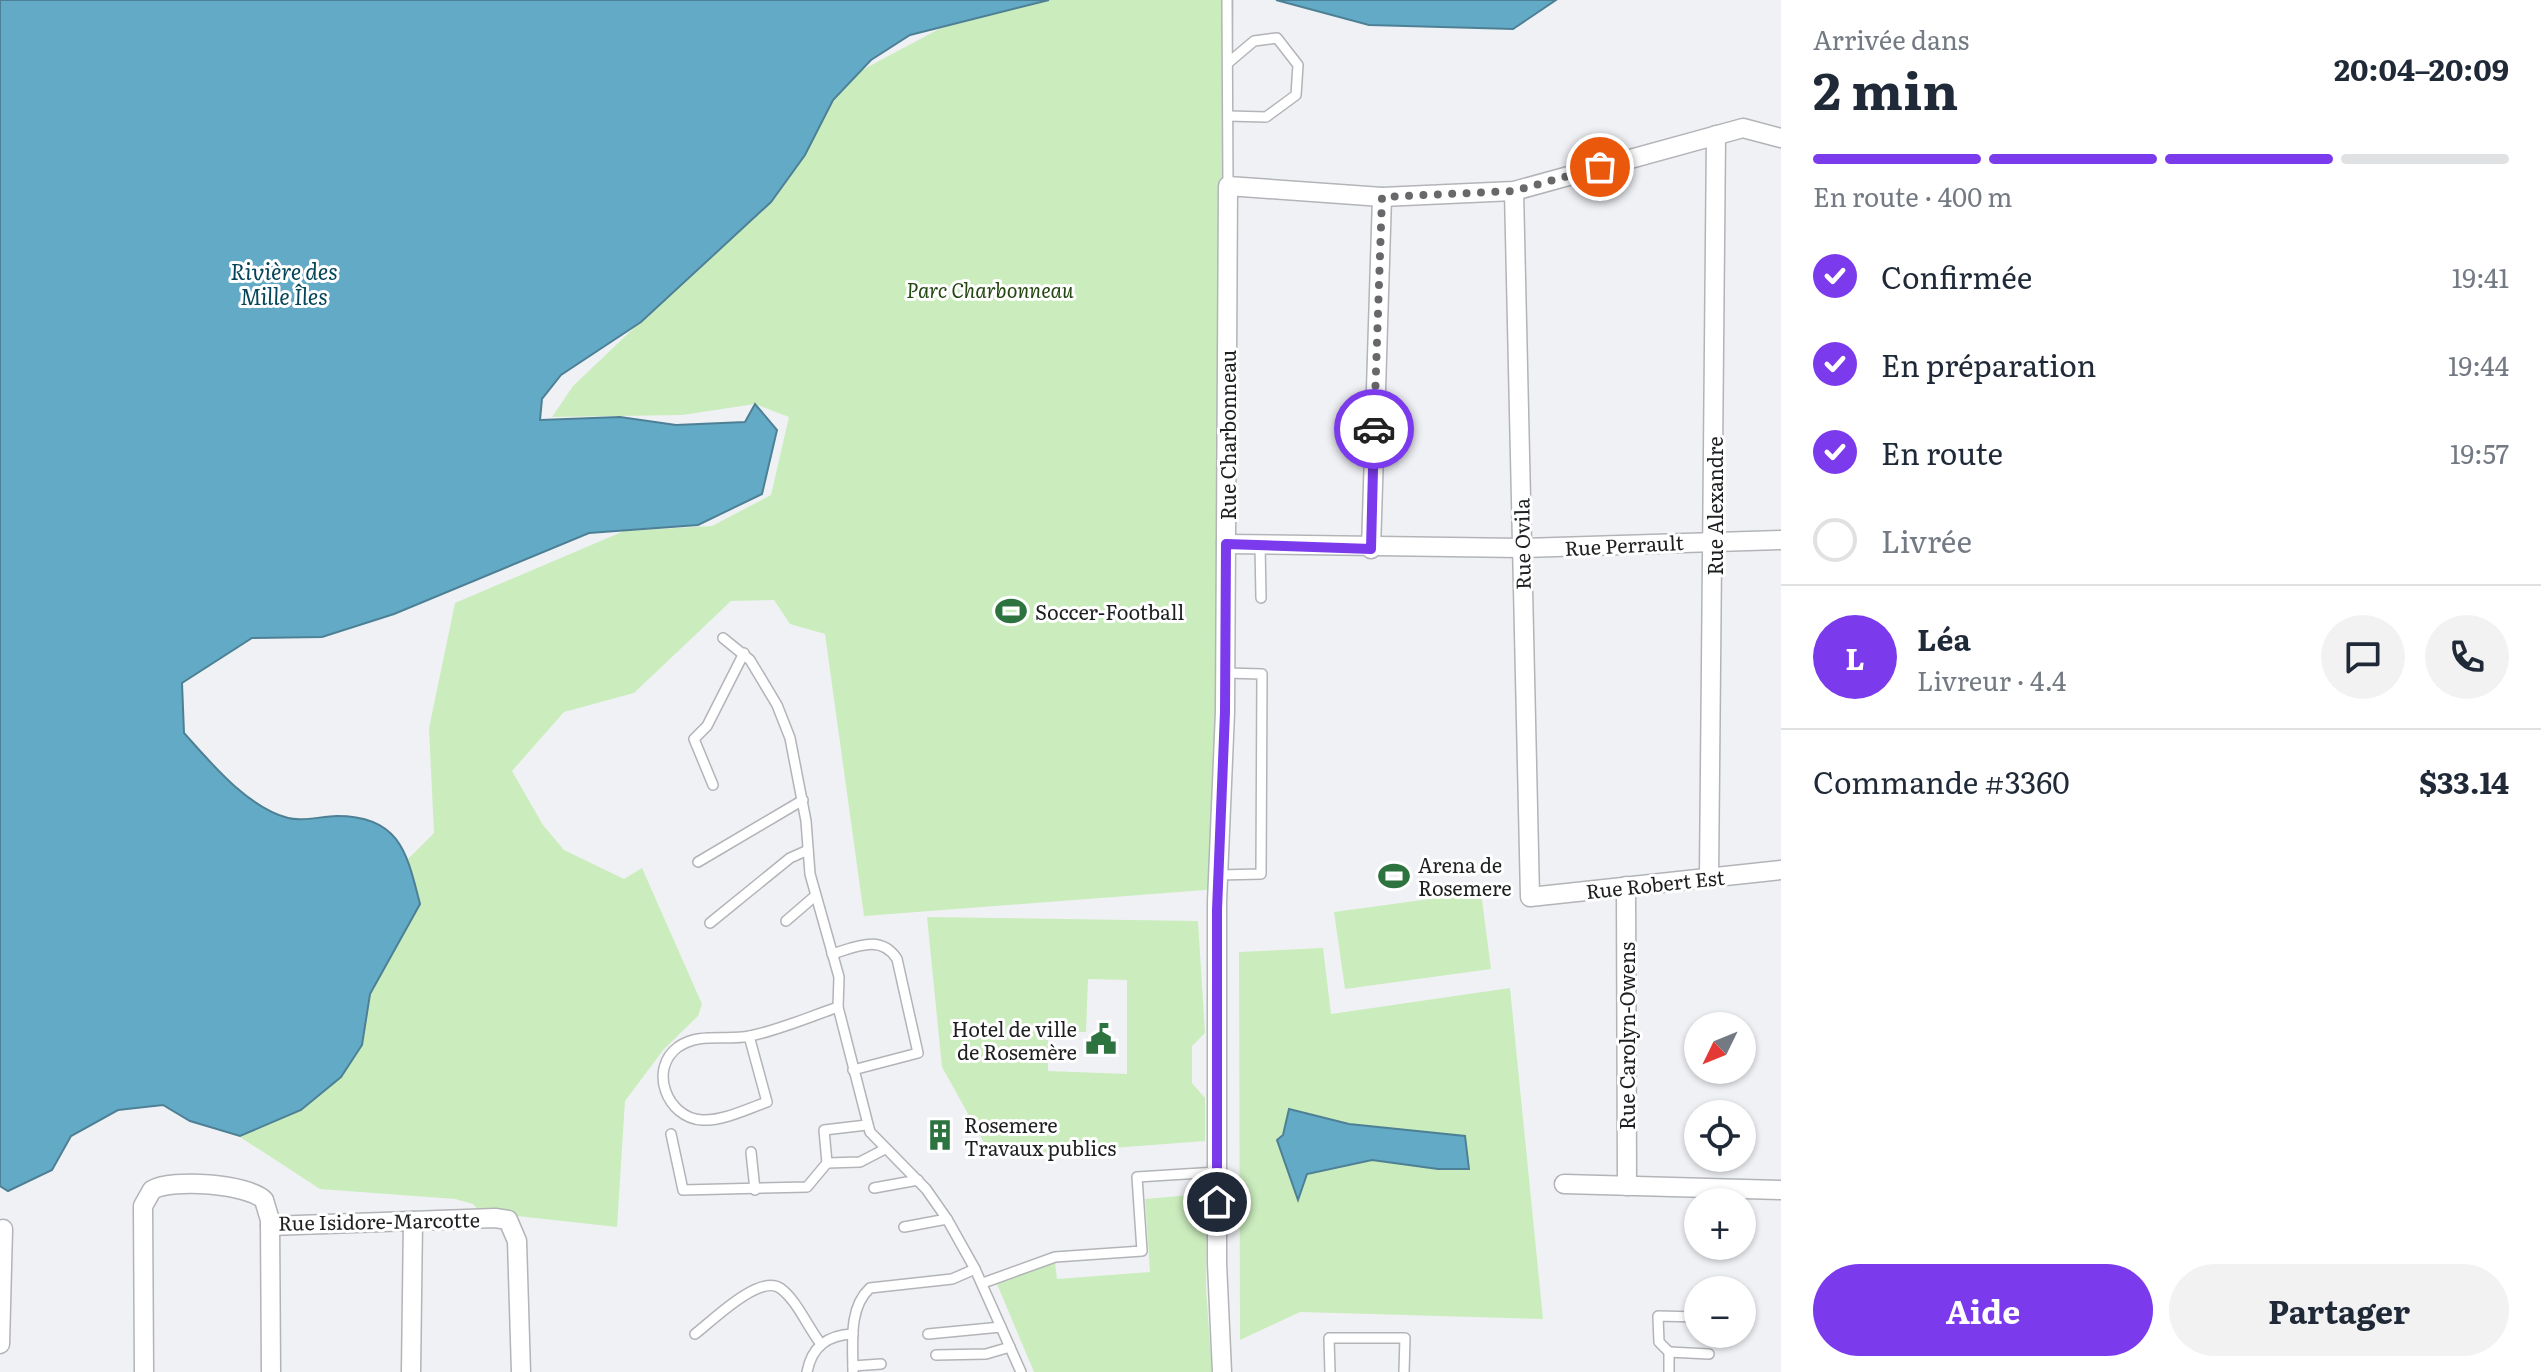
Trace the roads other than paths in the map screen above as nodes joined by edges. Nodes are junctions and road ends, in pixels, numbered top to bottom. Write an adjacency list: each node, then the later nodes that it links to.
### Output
1 (1227, 0): 2 (lane)
2 (1228, 63): 3 (lane); 3 (lane)
3 (1228, 116): 6 (lane)
4 (1716, 135): 5 (street); 7 (street); 9 (street, Rue Alexandre)
5 (1781, 138)
6 (1228, 186): 8 (street); 11 (street, Rue Charbonneau)
7 (1514, 191): 8 (street); 13 (street, Rue Ovila)
8 (1382, 197): 14 (street)
9 (1713, 540): 10 (street, Rue Perrault); 13 (street, Rue Perrault); 25 (street, Rue Alexandre)
10 (1781, 540)
11 (1226, 544): 12 (street, Rue Perrault); 18 (street, Rue Charbonneau)
12 (1260, 545): 14 (street, Rue Perrault); 15 (lane)
13 (1521, 548): 14 (street, Rue Perrault); 28 (street, Rue Ovila)
14 (1371, 549)
15 (1261, 598)
16 (723, 638): 17 (lane)
17 (744, 653): 19 (lane); 20 (lane)
18 (1226, 673): 24 (street, Rue Charbonneau); 24 (lane)
19 (713, 785)
20 (803, 800): 21 (lane); 22 (lane)
21 (808, 850): 27 (lane); 30 (lane)
22 (698, 862)
23 (1781, 870): 25 (street, Rue Robert Est)
24 (1218, 875): 40 (street, Rue Charbonneau)
25 (1709, 877): 26 (street, Rue Robert Est)
26 (1626, 886): 28 (street, Rue Robert Est); 43 (street, Rue Carolyn-Owens)
27 (815, 896): 29 (lane); 31 (lane)
28 (1530, 897)
29 (786, 921)
30 (710, 923)
31 (832, 954): 32 (lane); 34 (lane)
32 (838, 1007): 33 (lane); 34 (lane)
33 (749, 1036): 33 (lane)
34 (853, 1070): 35 (lane)
35 (867, 1125): 37 (lane); 39 (lane)
36 (671, 1134): 45 (lane)
37 (885, 1149): 39 (lane); 41 (lane)
38 (751, 1152): 45 (lane)
39 (827, 1163): 45 (lane)
40 (1217, 1172): 53 (lane); 66 (street, Rue Charbonneau)
41 (918, 1180): 44 (lane); 47 (lane)
42 (1564, 1184): 43 (street)
43 (1627, 1186): 46 (street)
44 (874, 1188)
45 (755, 1190)
46 (1781, 1190)
47 (947, 1219): 50 (lane); 52 (lane)
48 (413, 1221): 49 (street, Rue Isidore-Marcotte); 70 (street); 71 (street, Rue Isidore-Marcotte)
49 (270, 1226): 68 (street, Rue Isidore-Marcotte); 69 (street)
50 (904, 1227)
51 (3, 1229): 59 (street)
52 (975, 1269): 53 (lane); 57 (lane)
53 (983, 1283): 55 (lane)
54 (1684, 1317): 62 (lane)
55 (1001, 1327): 58 (lane); 61 (lane)
56 (695, 1334): 60 (lane)
57 (853, 1334): 60 (lane); 67 (lane)
58 (928, 1334)
59 (0, 1344)
60 (821, 1344): 72 (lane)
61 (1010, 1347): 64 (lane); 73 (lane)
62 (1669, 1352): 63 (lane); 76 (lane)
63 (1709, 1354)
64 (936, 1355)
65 (881, 1364): 67 (lane)
66 (1223, 1366)
67 (853, 1369)
68 (144, 1372)
69 (271, 1372)
70 (411, 1372)
71 (521, 1372)
72 (807, 1372)
73 (1021, 1372)
74 (1330, 1372): 75 (lane)
75 (1404, 1372)
76 (1669, 1372)

